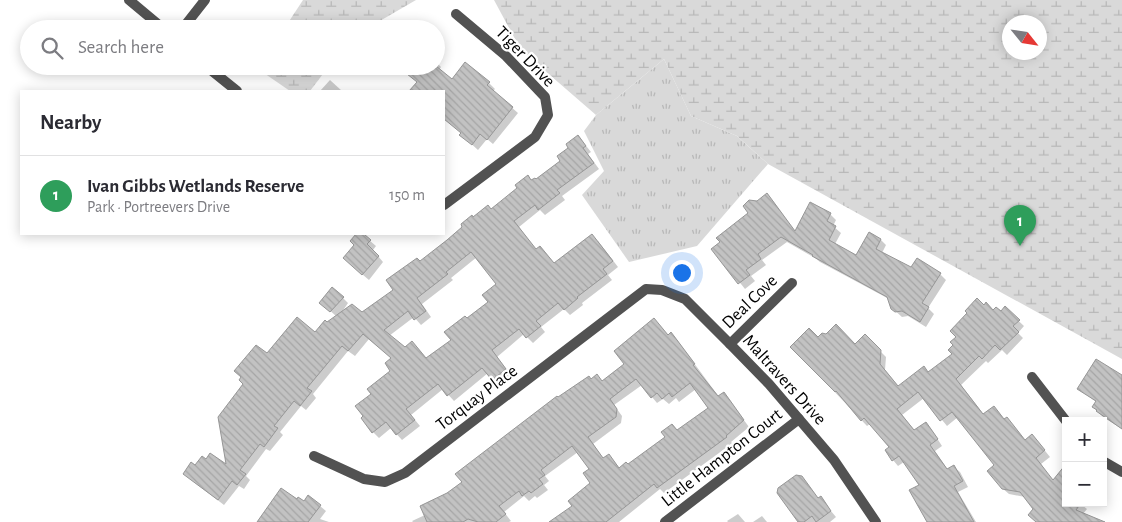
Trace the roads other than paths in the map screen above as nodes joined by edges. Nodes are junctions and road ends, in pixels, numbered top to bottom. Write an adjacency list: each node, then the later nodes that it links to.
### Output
1 (129, 0): 4 (street)
2 (205, 0): 5 (street)
3 (456, 14): 8 (street, Tiger Drive)
4 (153, 20)
5 (189, 20)
6 (217, 75): 7 (street)
7 (236, 90)
8 (445, 203)
9 (792, 283): 11 (street, Deal Cove)
10 (646, 290): 11 (street, Maltravers Drive); 15 (street, Torquay Place)
11 (730, 344): 14 (street, Maltravers Drive)
12 (1032, 377): 13 (street)
13 (1063, 417)
14 (799, 419): 18 (street, Little Hampton Court); 19 (street, Maltravers Drive)
15 (314, 456)
16 (1105, 462): 17 (street)
17 (1122, 472)
18 (665, 522)
19 (876, 522)

